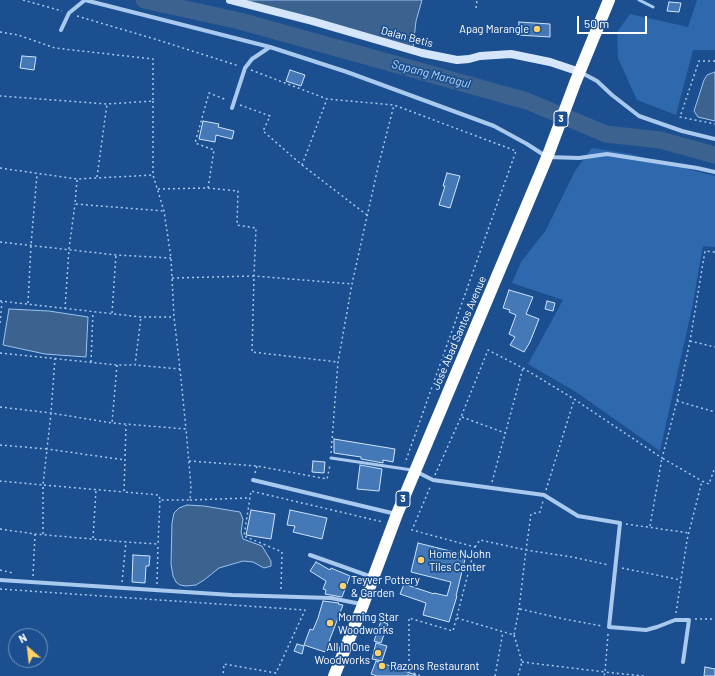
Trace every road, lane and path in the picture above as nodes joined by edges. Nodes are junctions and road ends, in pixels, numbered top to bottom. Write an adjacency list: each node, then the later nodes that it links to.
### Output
1 (23, 0): 9 (path)
2 (85, 0): 9 (street); 12 (street)
3 (230, 0): 15 (street, Dalan Betis)
4 (477, 0): 8 (path)
5 (609, 0): 15 (highway, Jose Abad Santos Avenue / 3)
6 (639, 0): 7 (lane)
7 (653, 7)
8 (476, 8)
9 (69, 13): 10 (street); 14 (path)
10 (60, 30)
11 (0, 32): 18 (path)
12 (270, 47): 14 (street); 25 (street)
13 (715, 61): 23 (path)
14 (245, 68): 17 (path); 19 (street)
15 (580, 72): 24 (street); 25 (highway, Jose Abad Santos Avenue / 3)
16 (0, 96): 20 (path)
17 (327, 99): 21 (path); 26 (path)
18 (153, 101): 20 (path); 30 (path)
19 (233, 102): 22 (street); 26 (path); 33 (path)
20 (107, 104): 31 (path)
21 (394, 105): 37 (path); 82 (path)
22 (232, 108)
23 (715, 124)
24 (715, 139)
25 (547, 156): 28 (street); 82 (highway, Jose Abad Santos Avenue / 3)
26 (302, 165): 37 (path)
27 (0, 168): 29 (path)
28 (715, 172)
29 (36, 174): 32 (path); 39 (path)
30 (154, 176): 31 (path); 34 (path)
31 (97, 178): 32 (path)
32 (77, 179): 35 (path)
33 (208, 188): 34 (path); 44 (path)
34 (158, 190): 36 (path)
35 (74, 204): 36 (path); 40 (path)
36 (164, 211): 43 (path)
37 (368, 215): 46 (path)
38 (0, 242): 39 (path)
39 (31, 245): 40 (path); 48 (path)
40 (69, 249): 42 (path); 49 (path)
41 (715, 252): 55 (path)
42 (116, 255): 43 (path); 51 (path)
43 (171, 258): 45 (path)
44 (254, 276): 45 (path); 46 (path); 60 (path)
45 (172, 278): 52 (path)
46 (352, 284): 60 (path)
47 (1, 302): 48 (path); 54 (path)
48 (28, 304): 49 (path)
49 (65, 309): 50 (path)
50 (93, 311): 51 (path); 59 (path)
51 (112, 313): 53 (path)
52 (174, 316): 53 (path); 64 (path)
53 (141, 317): 62 (path)
54 (0, 323)
55 (690, 341): 56 (path); 66 (path)
56 (715, 347)
57 (0, 353): 58 (path)
58 (55, 358): 59 (path); 69 (path)
59 (91, 362): 61 (path)
60 (338, 362): 77 (path)
61 (117, 365): 62 (path); 71 (path)
62 (134, 365): 64 (path)
63 (523, 368): 65 (path); 70 (path); 74 (path)
64 (180, 369): 73 (path)
65 (574, 399): 78 (path); 91 (path)
66 (677, 401): 68 (path); 78 (path)
67 (0, 406): 69 (path)
68 (715, 412)
69 (51, 413): 71 (path); 76 (path)
70 (461, 417): 74 (path); 85 (path)
71 (112, 423): 72 (path)
72 (126, 425): 73 (path); 79 (path)
73 (186, 429): 80 (path)
74 (505, 433): 88 (path)
75 (0, 445): 76 (path)
76 (47, 449): 79 (path); 87 (path)
77 (331, 458): 80 (path); 82 (lane)
78 (662, 458): 86 (path); 97 (path)
79 (125, 460): 90 (path)
80 (189, 461): 94 (path)
81 (715, 467): 86 (path)
82 (409, 469): 85 (street); 95 (highway, Jose Abad Santos Avenue / 3)
83 (0, 480): 87 (path)
84 (253, 480): 95 (street)
85 (433, 480): 88 (street); 105 (path)
86 (702, 481): 99 (path)
87 (43, 485): 89 (path); 101 (path)
88 (490, 488): 91 (street)
89 (96, 490): 90 (path); 102 (path)
90 (124, 492): 93 (path)
91 (544, 495): 96 (street); 106 (path)
92 (249, 498): 94 (path); 95 (path); 118 (path)
93 (160, 500): 94 (path); 104 (path)
94 (190, 500)
95 (392, 513): 112 (highway, Jose Abad Santos Avenue / 3)
96 (620, 523): 97 (path); 108 (street)
97 (650, 526): 99 (path)
98 (0, 529): 100 (path)
99 (689, 533): 114 (path)
100 (34, 534): 101 (path); 111 (path)
101 (43, 534): 102 (path)
102 (93, 539): 103 (path)
103 (126, 542): 104 (path); 115 (path)
104 (158, 544): 117 (path)
105 (475, 547): 106 (path); 121 (path)
106 (526, 550): 108 (path); 120 (path)
107 (310, 555): 112 (street)
108 (614, 566): 114 (path); 125 (street)
109 (0, 570): 110 (path)
110 (13, 574)
111 (32, 578)
112 (373, 578): 119 (highway, Jose Abad Santos Avenue / 3)
113 (0, 580): 119 (street)
114 (681, 580): 123 (path)
115 (122, 586)
116 (0, 589): 132 (path)
117 (157, 589)
118 (281, 592)
119 (363, 605): 133 (highway, Jose Abad Santos Avenue / 3)
120 (519, 609): 125 (path); 127 (path)
121 (457, 618): 126 (path); 130 (path)
122 (715, 619): 124 (path)
123 (675, 620): 124 (street); 125 (street)
124 (689, 620): 129 (street)
125 (609, 627): 131 (path)
126 (503, 632): 127 (path); 136 (path)
127 (514, 635): 128 (path)
128 (522, 662): 131 (path); 137 (path)
129 (683, 662)
130 (409, 671): 134 (path); 135 (path)
131 (605, 672): 138 (path); 139 (path)
132 (223, 676)
133 (334, 676)
134 (408, 676)
135 (421, 676)
136 (495, 676)
137 (518, 676)
138 (604, 676)
139 (644, 676)

